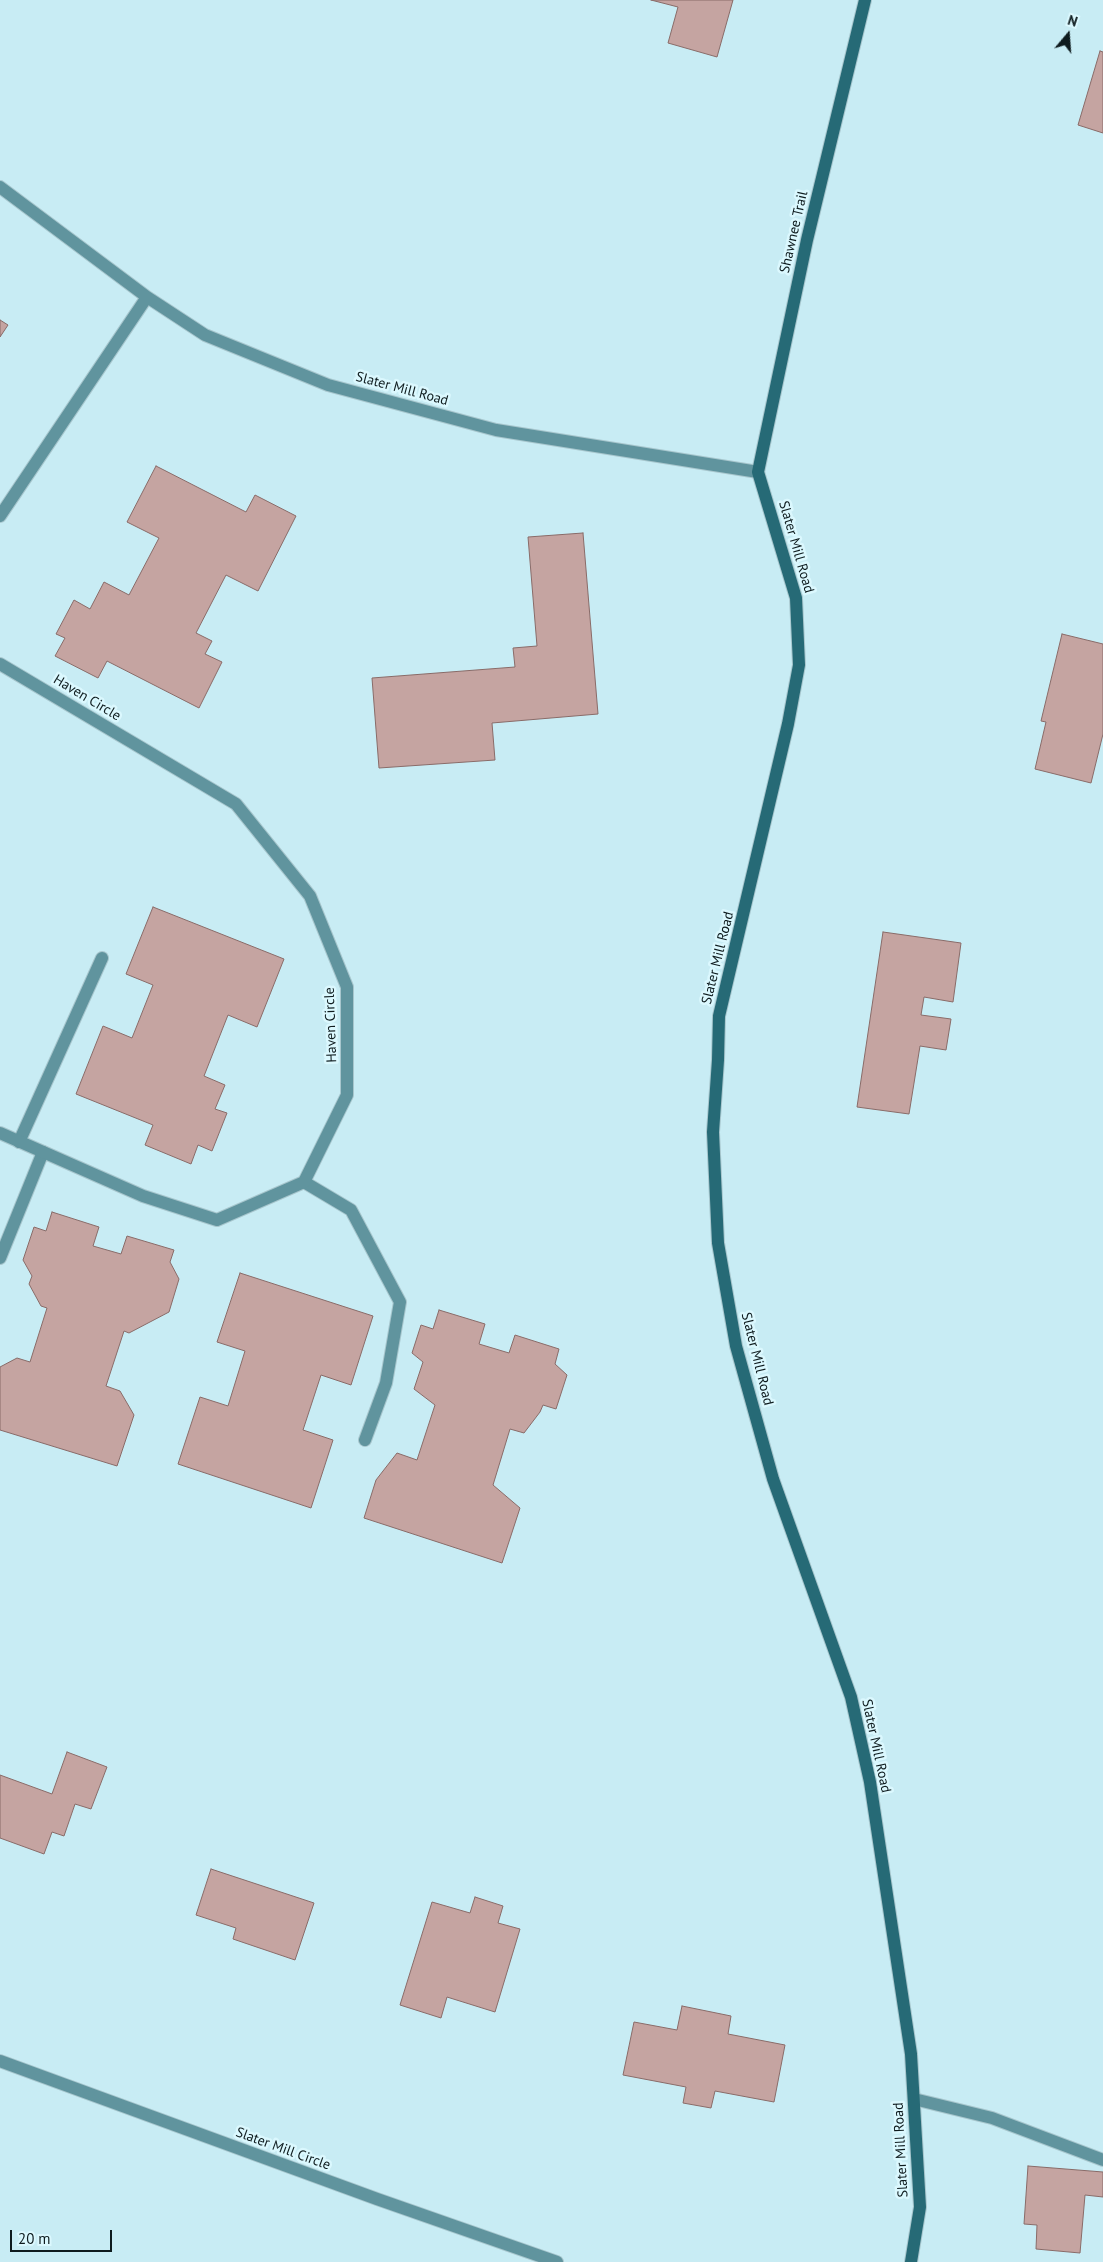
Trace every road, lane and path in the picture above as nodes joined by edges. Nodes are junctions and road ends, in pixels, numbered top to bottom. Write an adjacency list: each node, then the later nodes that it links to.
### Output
1 (865, 0): 4 (street, Shawnee Trail)
2 (0, 187): 3 (street, Slater Mill Road)
3 (147, 297): 4 (street, Slater Mill Road); 5 (street)
4 (758, 472): 15 (street, Slater Mill Road)
5 (0, 516)
6 (0, 664): 11 (street, Haven Circle)
7 (102, 958): 9 (street)
8 (0, 1133): 9 (street)
9 (19, 1142): 10 (street)
10 (43, 1152): 11 (street); 12 (street)
11 (304, 1182): 13 (street)
12 (0, 1258)
13 (365, 1440)
14 (0, 2061): 17 (street, Slater Mill Circle)
15 (914, 2100): 16 (street); 18 (street, Slater Mill Road)
16 (1103, 2160)
17 (557, 2262)
18 (911, 2262)

